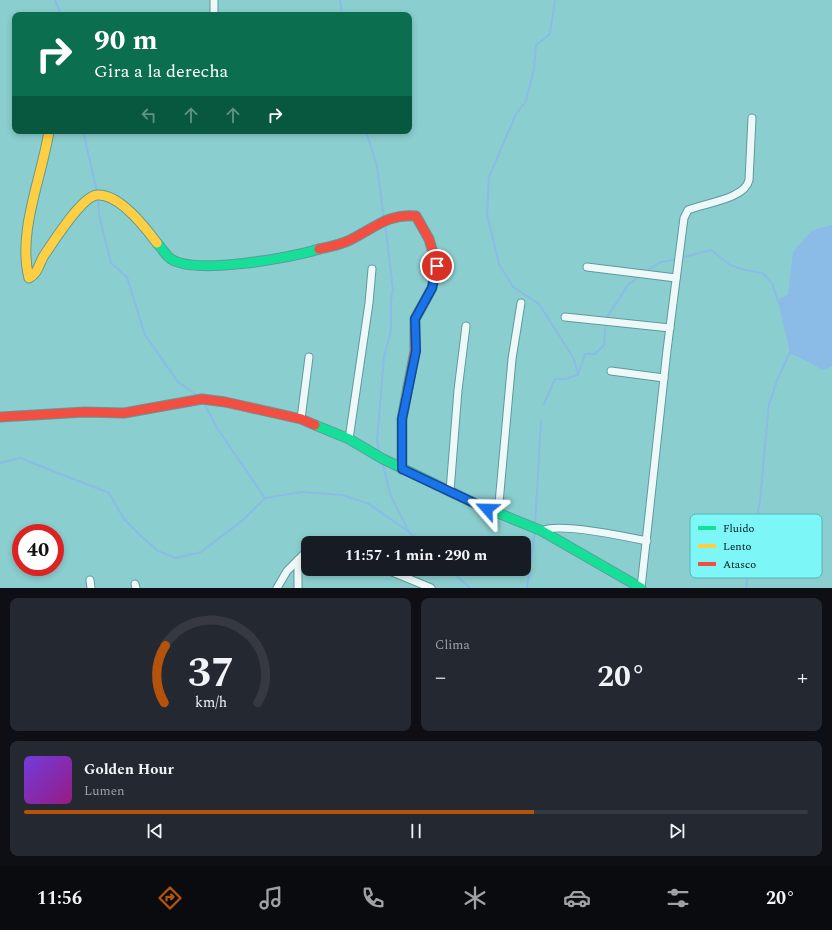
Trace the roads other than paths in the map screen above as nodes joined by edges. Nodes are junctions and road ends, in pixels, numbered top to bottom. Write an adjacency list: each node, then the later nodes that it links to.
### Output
1 (214, 0): 2 (street)
2 (214, 12)
3 (752, 118): 7 (street)
4 (48, 134): 18 (street)
5 (587, 267): 7 (street)
6 (372, 270): 17 (street)
7 (676, 278): 11 (street)
8 (521, 303): 20 (street)
9 (566, 317): 11 (street)
10 (466, 326): 19 (street)
11 (670, 328): 14 (street)
12 (309, 356): 16 (street)
13 (611, 371): 14 (street)
14 (664, 378): 22 (street)
15 (0, 418): 16 (street)
16 (301, 419): 17 (street)
17 (349, 439): 18 (street)
18 (402, 469): 19 (street)
19 (450, 491): 20 (street)
20 (498, 514): 21 (street)
21 (542, 531): 22 (street); 29 (street)
22 (647, 541): 29 (street)
23 (301, 557): 24 (street)
24 (298, 560): 26 (street); 27 (street)
25 (402, 576): 28 (street)
26 (276, 588)
27 (298, 588)
28 (431, 588)
29 (641, 588)

